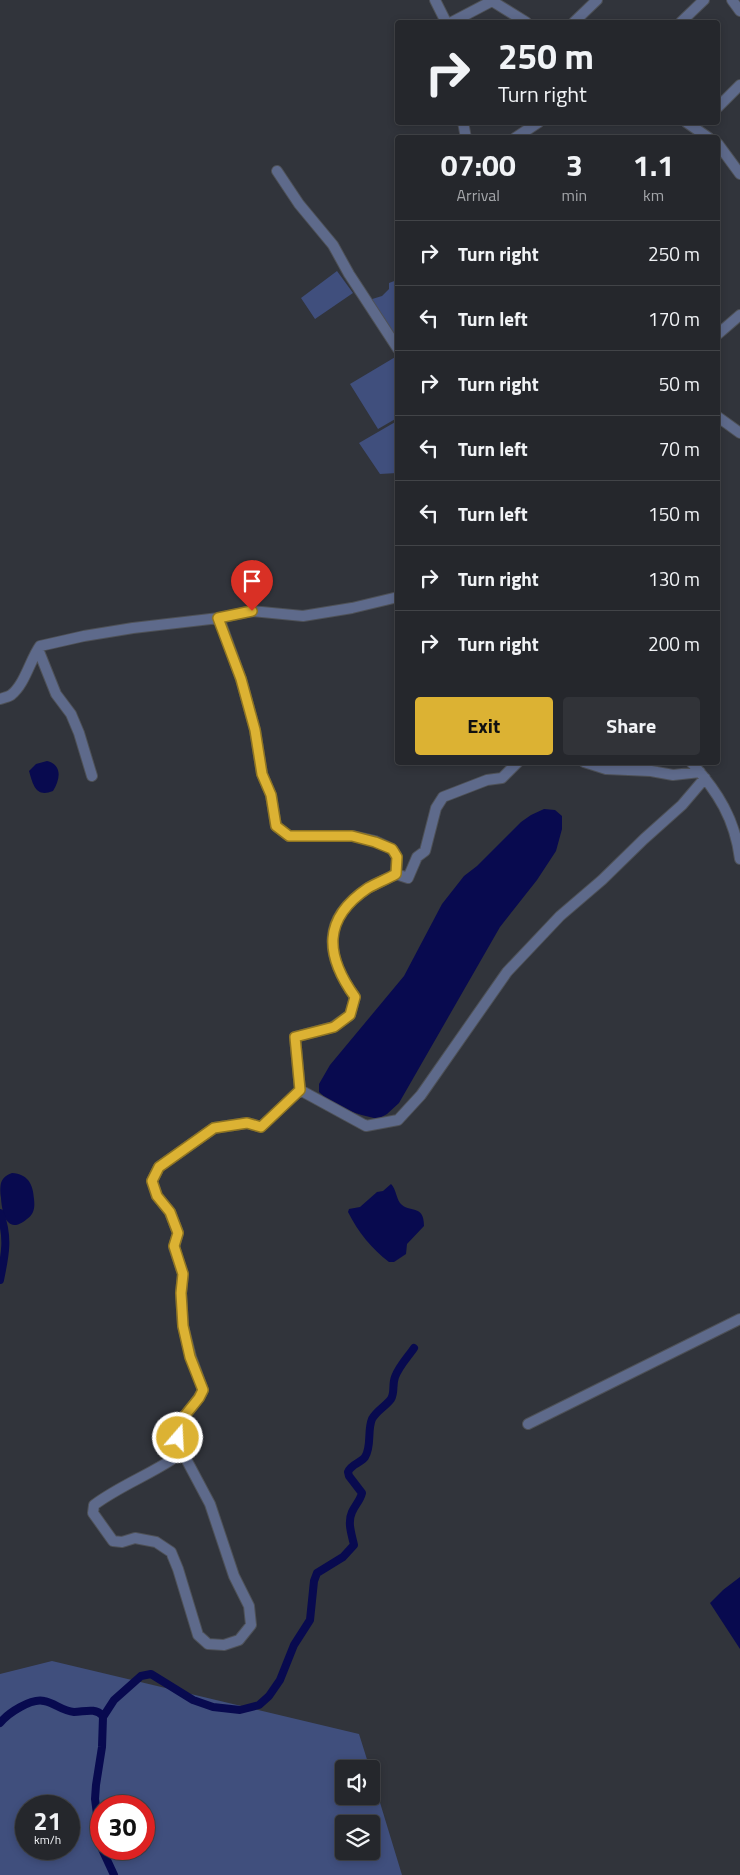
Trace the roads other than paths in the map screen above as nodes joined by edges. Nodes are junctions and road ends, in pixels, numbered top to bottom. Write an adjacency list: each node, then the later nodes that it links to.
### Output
1 (435, 0): 7 (street)
2 (597, 0): 10 (street)
3 (704, 0): 11 (street)
4 (732, 0): 6 (street)
5 (494, 1): 8 (street); 9 (street)
6 (740, 11)
7 (445, 20)
8 (456, 20)
9 (523, 20)
10 (576, 20)
11 (683, 20)
12 (740, 85): 13 (street)
13 (720, 105)
14 (534, 125): 15 (street)
15 (520, 135)
16 (720, 147): 18 (street)
17 (277, 171): 21 (street)
18 (740, 174)
19 (740, 315): 20 (street)
20 (720, 332)
21 (395, 344)
22 (720, 418): 23 (street)
23 (740, 433)
24 (395, 598): 25 (street)
25 (218, 618): 26 (street); 34 (street)
26 (38, 649): 27 (street); 32 (street)
27 (0, 699)
28 (515, 765): 34 (street)
29 (593, 765): 31 (street)
30 (694, 765): 31 (street)
31 (703, 775): 33 (street); 35 (street)
32 (92, 776)
33 (740, 859)
34 (396, 874): 35 (street)
35 (300, 1090): 38 (street)
36 (740, 1319): 37 (street)
37 (528, 1424)
38 (183, 1452): 38 (street)

